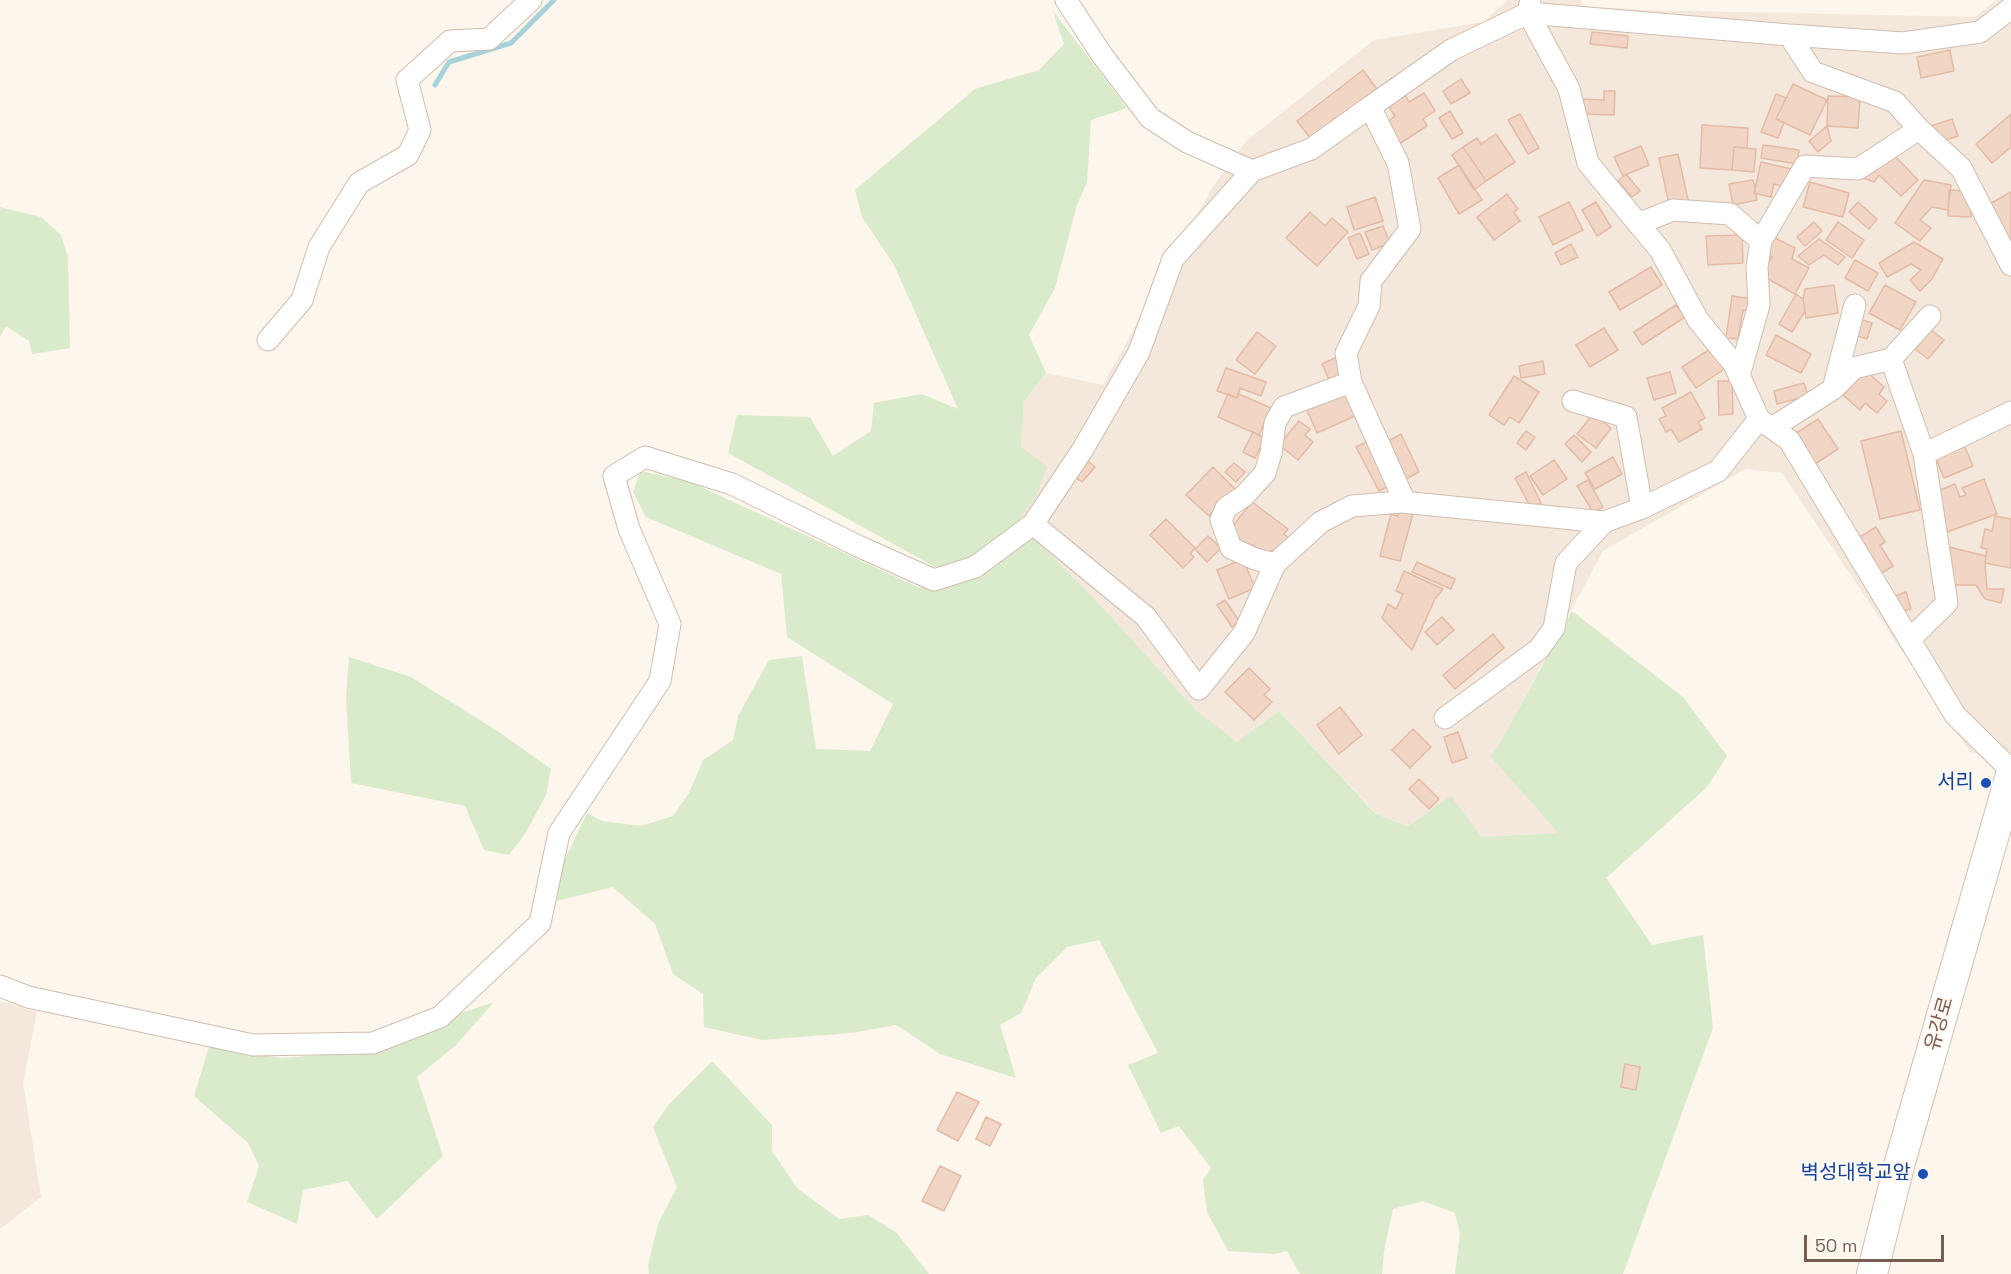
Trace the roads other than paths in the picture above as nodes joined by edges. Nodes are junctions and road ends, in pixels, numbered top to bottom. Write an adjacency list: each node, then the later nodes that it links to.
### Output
1 (531, 0): 14 (street)
2 (1066, 0): 8 (street)
3 (1529, 7): 5 (street); 6 (street); 9 (street)
4 (2011, 8): 5 (street)
5 (1789, 35): 7 (street)
6 (1370, 107): 8 (street); 17 (street)
7 (1919, 129): 10 (street); 11 (street)
8 (1252, 171): 26 (street)
9 (1638, 224): 10 (street); 16 (street)
10 (1761, 241): 16 (street)
11 (2011, 264)
12 (1856, 305): 18 (street)
13 (1930, 316): 15 (street)
14 (268, 340)
15 (1891, 359): 18 (street); 22 (street)
16 (1739, 376): 21 (street)
17 (1351, 382): 23 (street); 27 (street)
18 (1833, 389): 21 (street)
19 (1573, 401): 24 (street)
20 (2011, 412): 22 (street)
21 (1765, 424): 24 (street); 28 (street)
22 (1924, 453): 28 (street)
23 (1405, 502): 25 (street); 27 (street)
24 (1642, 508): 25 (street)
25 (1604, 522): 29 (street)
26 (1033, 524): 27 (street); 32 (street)
27 (1275, 564)
28 (1909, 640): 30 (street)
29 (1445, 718)
30 (2011, 770)
31 (2011, 775): 33 (main road, 유강로)
32 (0, 986)
33 (1872, 1274)

